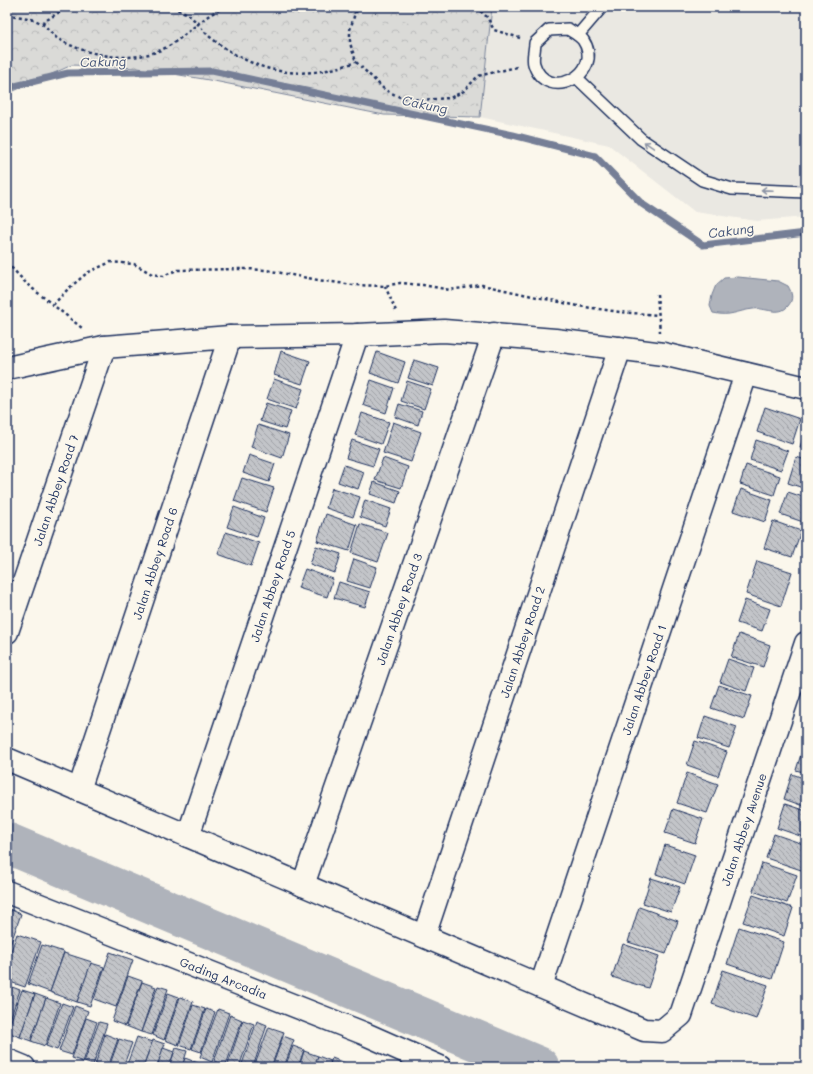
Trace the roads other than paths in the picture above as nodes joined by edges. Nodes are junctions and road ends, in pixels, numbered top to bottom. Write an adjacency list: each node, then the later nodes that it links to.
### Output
1 (602, 7): 2 (lane)
2 (578, 35): 3 (lane); 3 (lane)
3 (577, 78): 4 (lane, one-way to 3)
4 (806, 192)
5 (494, 334): 6 (street); 9 (street); 18 (street, Jalan Abbey Road 3)
6 (357, 335): 7 (street); 17 (street, Jalan Abbey Road 5)
7 (230, 337): 8 (street); 16 (street, Jalan Abbey Road 6)
8 (104, 347): 10 (street); 13 (street, Jalan Abbey Road 7)
9 (620, 348): 11 (street); 20 (street, Jalan Abbey Road 2)
10 (7, 368)
11 (746, 374): 12 (street); 21 (street, Jalan Abbey Road 1)
12 (806, 388)
13 (7, 632)
14 (806, 643): 21 (street, Jalan Abbey Avenue)
15 (7, 759): 16 (street)
16 (79, 790): 17 (street)
17 (188, 836): 18 (street)
18 (303, 885): 20 (street)
19 (7, 892): 24 (street, Gading Arcadia)
20 (424, 936): 21 (street)
21 (541, 986)
22 (7, 1060): 23 (street)
23 (24, 1067)
24 (440, 1067)

